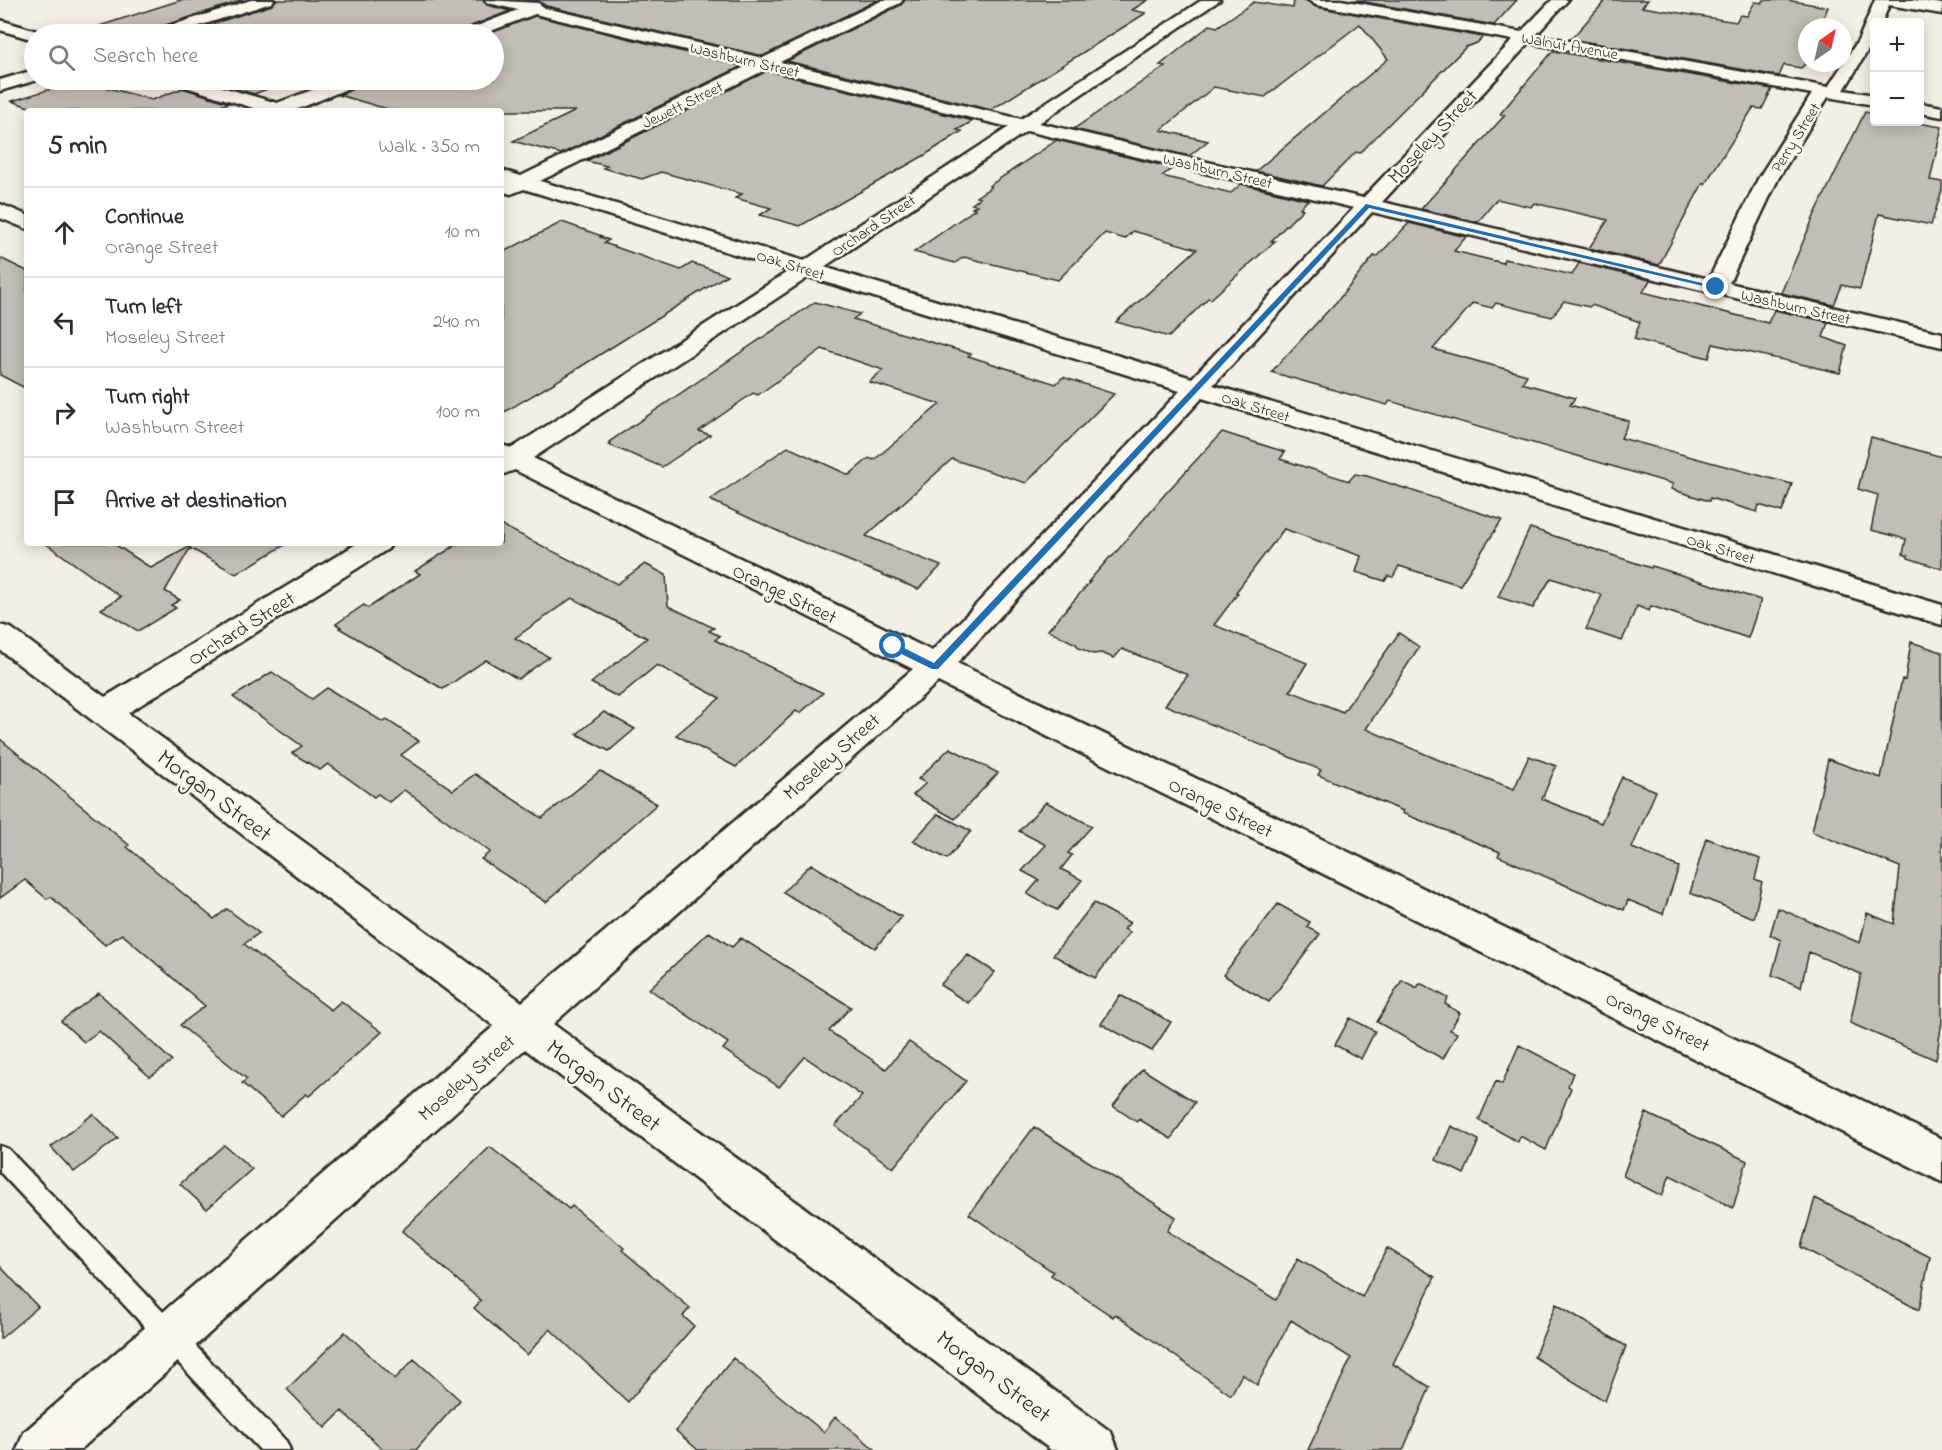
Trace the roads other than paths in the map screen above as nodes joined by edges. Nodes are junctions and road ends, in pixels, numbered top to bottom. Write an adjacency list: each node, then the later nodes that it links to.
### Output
1 (266, 0): 11 (street)
2 (494, 0): 10 (street, Washburn Street)
3 (560, 0): 10 (street)
4 (895, 0): 16 (street, Jewett Street)
5 (1212, 0): 27 (street, Orchard Street)
6 (1316, 0): 15 (street, Walnut Avenue)
7 (1560, 0): 15 (street, Moseley Street)
8 (1884, 0): 9 (street); 21 (street, Perry Street)
9 (1942, 9)
10 (534, 10): 12 (street); 16 (street, Washburn Street)
11 (191, 24)
12 (497, 24)
13 (0, 25): 14 (street)
14 (24, 32)
15 (1525, 37): 21 (street, Walnut Avenue); 30 (street, Moseley Street)
16 (765, 64): 27 (street, Washburn Street); 28 (street, Jewett Street)
17 (24, 78): 18 (street)
18 (0, 86)
19 (214, 90): 23 (street)
20 (328, 90): 24 (street)
21 (1828, 92): 22 (street, Walnut Avenue); 34 (street, Perry Street)
22 (1870, 99)
23 (272, 108)
24 (283, 108)
25 (1924, 109): 26 (street)
26 (1942, 112)
27 (1025, 125): 30 (street, Washburn Street); 33 (street, Orchard Street)
28 (508, 184): 33 (street, Oak Street)
29 (24, 206): 31 (street)
30 (1368, 206): 34 (street, Washburn Street); 36 (street, Moseley Street)
31 (2, 214): 32 (street)
32 (24, 223)
33 (807, 269): 36 (street, Oak Street); 37 (street, Orchard Street)
34 (1716, 287): 35 (street, Washburn Street)
35 (1942, 340)
36 (1197, 388): 39 (street, Oak Street); 41 (street, Moseley Street)
37 (505, 460): 41 (street, Orange Street)
38 (373, 546): 42 (street, Orchard Street)
39 (1942, 615)
40 (0, 635): 42 (street, Morgan Street)
41 (935, 667): 43 (street, Moseley Street); 45 (street, Orange Street)
42 (104, 713): 43 (street, Morgan Street)
43 (524, 1026): 46 (street, Moseley Street); 49 (street, Morgan Street)
44 (0, 1156): 46 (lane)
45 (1942, 1161)
46 (171, 1337): 47 (street, Moseley Street); 48 (lane)
47 (42, 1450)
48 (277, 1450)
49 (1093, 1450)

